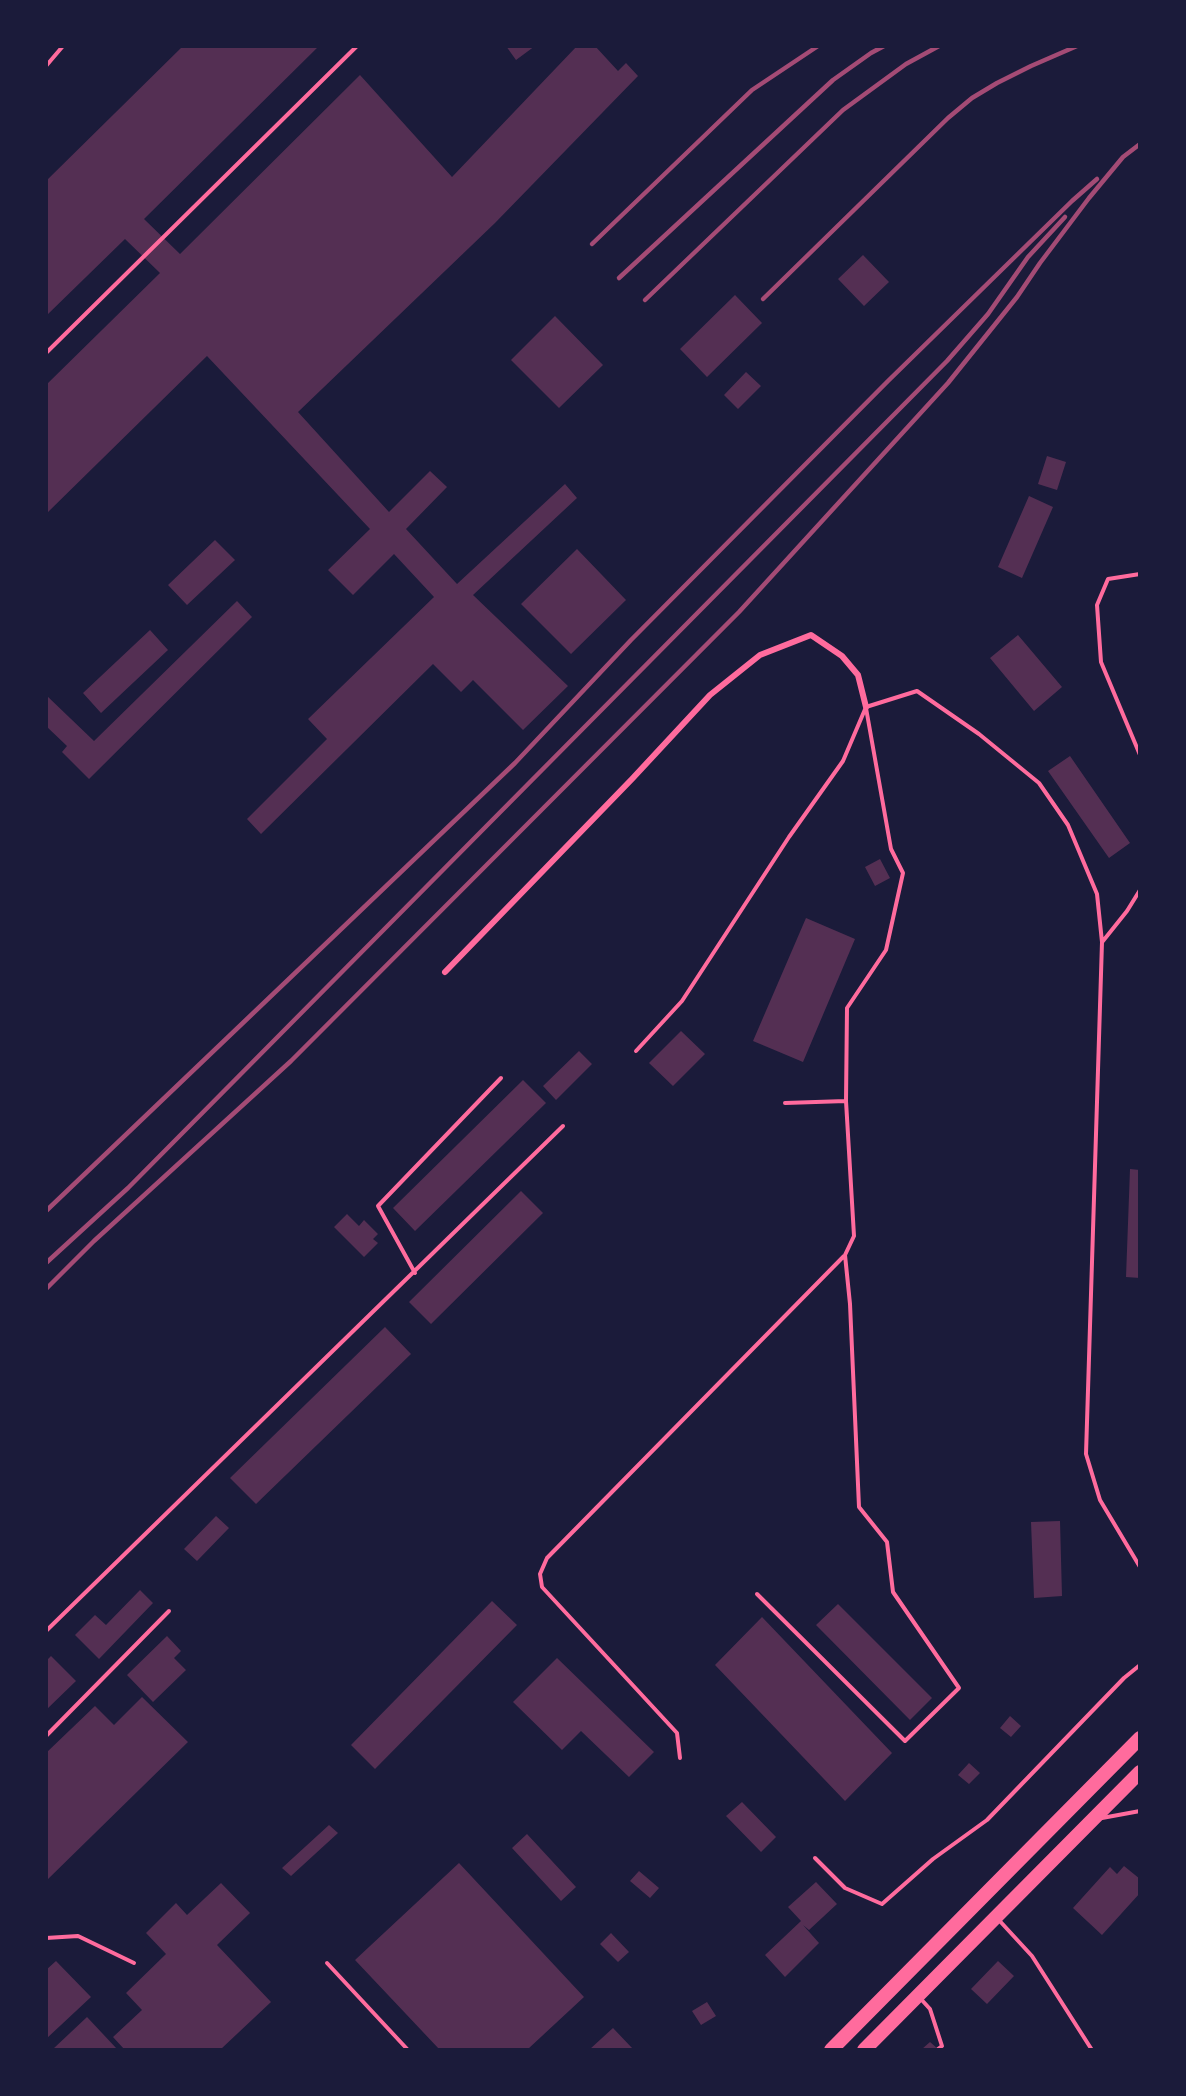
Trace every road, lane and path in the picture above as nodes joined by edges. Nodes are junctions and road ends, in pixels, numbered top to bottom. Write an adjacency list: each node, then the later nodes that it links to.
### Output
1 (63, 46): 3 (lane)
2 (357, 46): 4 (lane)
3 (46, 66)
4 (46, 353)
5 (1140, 574): 7 (lane)
6 (866, 707): 9 (lane); 10 (street); 11 (lane); 13 (lane)
7 (1140, 755)
8 (1140, 890): 9 (lane)
9 (1102, 942): 18 (lane)
10 (445, 972)
11 (636, 1051)
12 (501, 1078): 17 (lane)
13 (846, 1101): 14 (lane); 16 (lane)
14 (785, 1103)
15 (563, 1126): 17 (lane)
16 (845, 1255): 19 (lane); 25 (lane)
17 (415, 1273): 21 (lane)
18 (1140, 1567)
19 (757, 1594)
20 (169, 1611): 23 (lane)
21 (46, 1631)
22 (1140, 1665): 29 (lane)
23 (46, 1736)
24 (1140, 1738): 30 (highway)
25 (680, 1758)
26 (1140, 1772): 28 (highway)
27 (1140, 1811): 28 (lane)
28 (1092, 1820): 31 (highway)
29 (815, 1858)
30 (979, 1900): 31 (highway); 37 (highway)
31 (995, 1916): 35 (highway); 40 (lane)
32 (46, 1938): 33 (lane)
33 (134, 1963)
34 (327, 1963): 36 (lane)
35 (918, 1996): 38 (highway); 39 (lane)
36 (408, 2049)
37 (831, 2049)
38 (864, 2049)
39 (938, 2049)
40 (1092, 2049)

